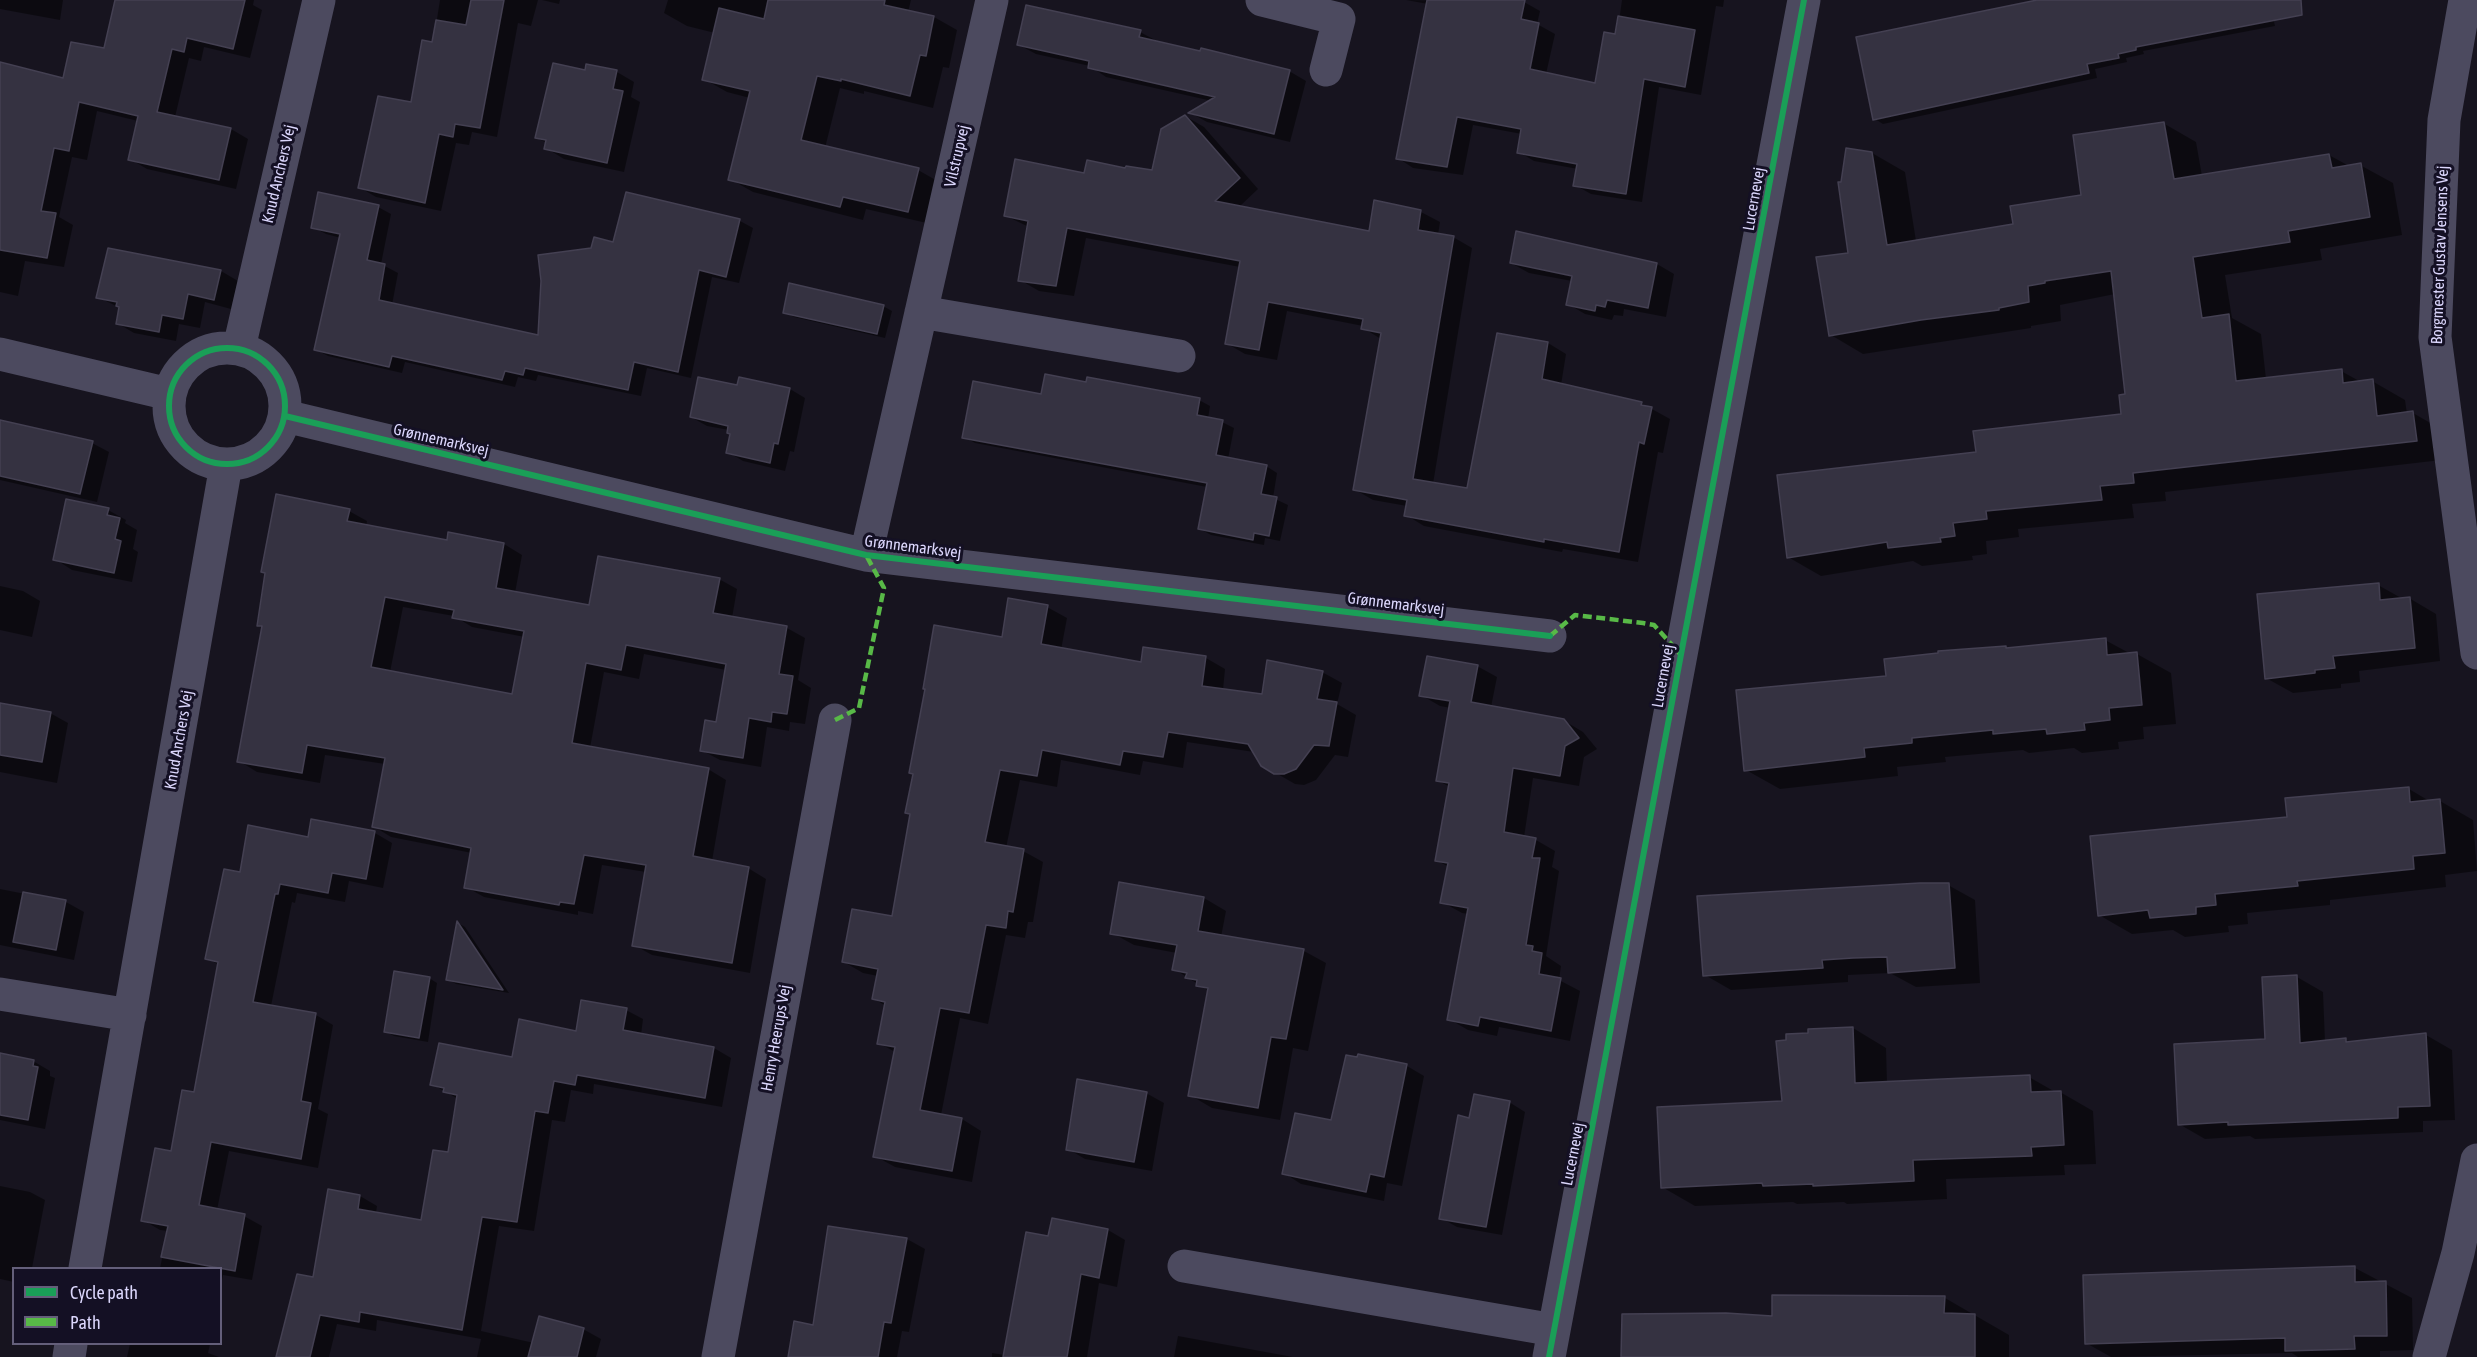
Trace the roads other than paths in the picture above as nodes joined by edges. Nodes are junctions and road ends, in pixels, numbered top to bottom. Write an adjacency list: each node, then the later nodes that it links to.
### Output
1 (319, 0): 8 (street, Knud Anchers Vej)
2 (992, 0): 7 (street, Vilstrupvej)
3 (1262, 0): 6 (street)
4 (1804, 0): 23 (street, Lucernevej)
5 (2465, 0): 16 (street, Borgmester Gustav Jensens Vej)
6 (1326, 70)
7 (921, 312): 10 (street); 14 (street, Vilstrupvej)
8 (239, 348): 11 (street); 12 (street)
9 (0, 354): 11 (street)
10 (1179, 356)
11 (169, 394): 13 (street)
12 (285, 416): 13 (street); 14 (street, Grønnemarksvej)
13 (226, 465): 19 (street, Knud Anchers Vej)
14 (866, 555): 15 (street, Grønnemarksvej)
15 (1550, 636)
16 (2477, 653)
17 (835, 720): 24 (street, Henry Heerups Vej)
18 (0, 994): 19 (street)
19 (130, 1015): 22 (street, Knud Anchers Vej)
20 (2477, 1160): 25 (street)
21 (1184, 1266): 23 (street, Lucernevej)
22 (85, 1267)
23 (1551, 1343)
24 (718, 1357)
25 (2429, 1357)

